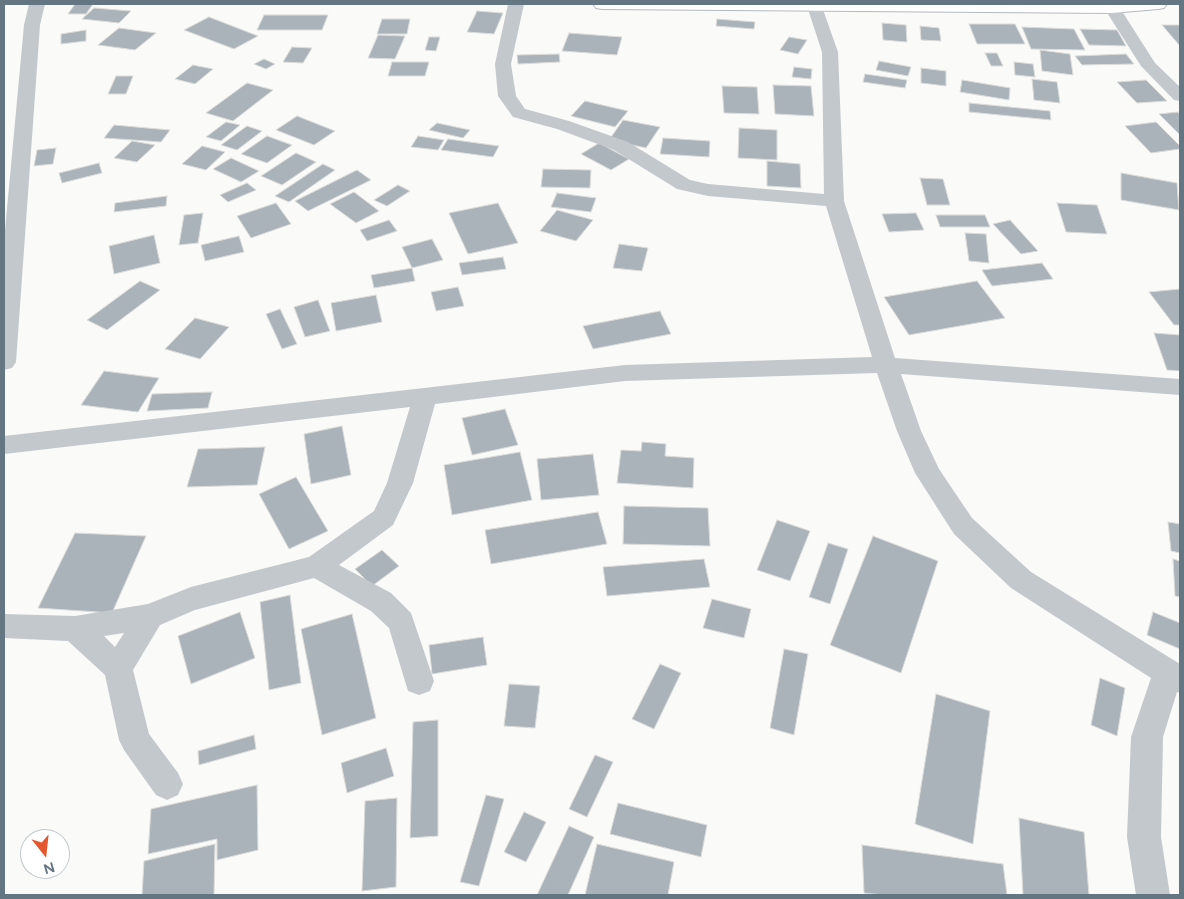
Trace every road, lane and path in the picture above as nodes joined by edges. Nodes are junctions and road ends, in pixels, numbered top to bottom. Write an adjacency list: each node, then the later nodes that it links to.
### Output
1 (37, 4): 9 (street)
2 (516, 4): 8 (street)
3 (602, 4): 5 (main road)
4 (1158, 4): 6 (main road)
5 (816, 6): 6 (main road); 8 (street)
6 (1112, 8): 7 (street)
7 (1180, 96)
8 (834, 201): 11 (street)
9 (7, 285): 10 (street)
10 (4, 362)
11 (886, 365): 12 (street); 13 (street); 20 (street)
12 (1180, 387)
13 (425, 396): 14 (street); 15 (street)
14 (4, 445)
15 (317, 566): 16 (street); 21 (street)
16 (150, 616): 18 (street); 19 (street)
17 (4, 626): 18 (street)
18 (74, 629): 19 (street)
19 (118, 668): 22 (street)
20 (1174, 676): 23 (street)
21 (419, 681)
22 (167, 784)
23 (1153, 895)

